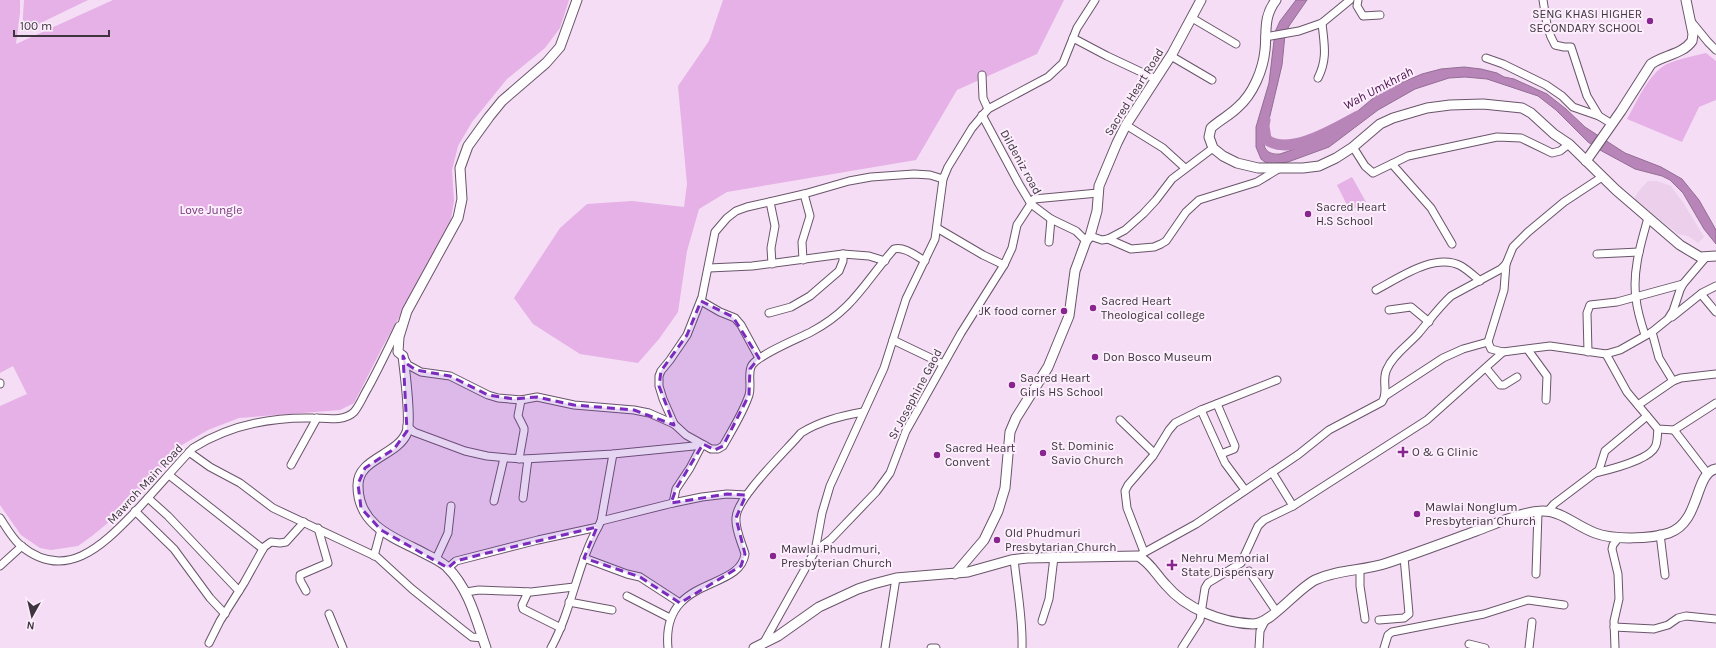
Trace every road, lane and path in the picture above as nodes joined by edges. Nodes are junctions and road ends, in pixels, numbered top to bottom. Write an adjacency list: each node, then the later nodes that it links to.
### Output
1 (577, 0): 68 (street)
2 (1095, 0): 14 (street)
3 (1201, 0): 10 (street, Sacred Heart Road)
4 (1350, 0): 12 (street)
5 (1358, 0): 9 (street)
6 (1543, 0): 25 (street)
7 (1686, 0): 11 (street)
8 (1273, 1): 13 (street)
9 (1380, 14)
10 (1192, 18): 15 (street); 17 (street, Sacred Heart Road)
11 (1688, 18): 16 (street); 26 (street)
12 (1322, 23): 13 (street); 20 (street)
13 (1269, 36): 30 (street)
14 (1073, 38): 21 (street); 23 (street)
15 (1236, 44)
16 (1716, 50)
17 (1171, 56): 21 (street, Sacred Heart Road); 22 (street)
18 (1486, 58): 25 (street)
19 (982, 75): 23 (street)
20 (1318, 78)
21 (1156, 79): 27 (street, Sacred Heart Road)
22 (1212, 80)
23 (988, 109): 24 (street)
24 (982, 114): 36 (street); 40 (street, Dildeniz road)
25 (1599, 116): 26 (street)
26 (1612, 124): 31 (street)
27 (1126, 125): 34 (street); 37 (street, Sacred Heart Road)
28 (1569, 144): 29 (street); 31 (street); 32 (street)
29 (1353, 147): 32 (street); 33 (street)
30 (1213, 148): 33 (street); 34 (street)
31 (1586, 161): 35 (street)
32 (1392, 164): 47 (street)
33 (1282, 167): 45 (street)
34 (1186, 168): 45 (street)
35 (1602, 177): 41 (street); 57 (street)
36 (943, 179): 38 (street); 43 (street)
37 (1098, 193): 40 (street); 44 (street, Sacred Heart Road)
38 (804, 194): 39 (street); 53 (street)
39 (770, 202): 56 (street); 59 (street)
40 (1031, 204): 42 (street, Dildeniz road); 58 (street, Sr Josephine Gaod)
41 (1648, 218): 48 (street); 52 (street)
42 (1051, 219): 44 (street, Dildeniz road); 46 (street)
43 (937, 228): 55 (street); 58 (street)
44 (1088, 238): 45 (street); 149 (street, Sacred Heart Road)
45 (1108, 239)
46 (1048, 242)
47 (1452, 244)
48 (1639, 252): 50 (street); 65 (street)
49 (844, 254): 53 (street); 54 (street); 70 (street)
50 (1597, 254)
51 (1716, 256): 52 (street)
52 (1706, 257): 61 (street)
53 (802, 260): 56 (street)
54 (885, 261): 55 (street); 81 (street)
55 (925, 261): 74 (street)
56 (772, 264): 59 (street)
57 (1506, 264): 60 (street); 75 (street)
58 (1004, 265): 82 (street, Sr Josephine Gaod)
59 (709, 268): 66 (street)
60 (1480, 281): 63 (street); 72 (street)
61 (1683, 284): 65 (street); 71 (street)
62 (1716, 286): 64 (street)
63 (1376, 290)
64 (1701, 294): 69 (street); 71 (street)
65 (1635, 297): 73 (street); 78 (street)
66 (701, 301): 81 (street); 99 (street)
67 (1389, 310): 72 (street)
68 (407, 311): 80 (street); 97 (street, Mawroh Main Road)
69 (1716, 312)
70 (769, 313)
71 (1668, 319): 73 (street)
72 (1429, 322): 88 (street)
73 (1648, 333): 79 (street); 87 (street)
74 (893, 340): 82 (street); 95 (street)
75 (1488, 342): 77 (street); 88 (street)
76 (1528, 350): 77 (street); 78 (street); 90 (street)
77 (1503, 352): 83 (street)
78 (1588, 352): 79 (street)
79 (1606, 354): 93 (street)
80 (404, 356): 89 (street); 100 (street)
81 (759, 358): 103 (street)
82 (943, 364): 137 (street, Sr Josephine Gaod)
83 (1486, 368): 85 (street); 124 (street)
84 (1716, 374): 87 (street)
85 (1517, 377)
86 (1277, 380): 92 (street)
87 (1673, 381): 93 (street)
88 (1385, 396): 113 (street)
89 (521, 400): 99 (street); 109 (street)
90 (1546, 400)
91 (1716, 403): 102 (street)
92 (1217, 404): 94 (street); 107 (street)
93 (1638, 405): 96 (street)
94 (1200, 410): 105 (street); 107 (street)
95 (863, 412): 118 (street); 137 (street)
96 (1647, 416): 101 (street); 115 (street)
97 (317, 418): 104 (street, Mawroh Main Road); 111 (street)
98 (1120, 420): 105 (street)
99 (674, 424): 103 (street)
100 (407, 426): 108 (street); 132 (street)
101 (1658, 429): 102 (street); 115 (street)
102 (1674, 430): 114 (street)
103 (703, 445): 106 (street); 122 (street)
104 (189, 452): 116 (street, Mawroh Main Road); 129 (street)
105 (1154, 453): 138 (street)
106 (613, 454): 110 (street); 130 (street)
107 (1221, 454): 117 (street)
108 (504, 458): 109 (street); 121 (street)
109 (519, 459): 110 (street)
110 (528, 459): 120 (street)
111 (291, 465)
112 (1716, 469): 114 (street)
113 (1272, 472): 117 (street); 124 (street)
114 (1707, 473): 133 (street)
115 (1593, 474): 127 (street)
116 (169, 475): 119 (street, Mawroh Main Road); 136 (street)
117 (1245, 490): 138 (street)
118 (746, 495): 122 (street); 160 (street)
119 (148, 498): 125 (street, Mawroh Main Road); 154 (street)
120 (522, 498)
121 (494, 501)
122 (672, 503): 130 (street)
123 (451, 506): 143 (street)
124 (1294, 506): 164 (street)
125 (135, 511): 135 (street, Mawroh Main Road); 165 (street)
126 (1538, 512): 127 (street); 141 (street); 150 (street)
127 (1548, 512): 134 (street)
128 (0, 518): 135 (street, Mawroh Main Road)
129 (304, 522): 131 (street); 136 (street)
130 (600, 524): 142 (street); 146 (street)
131 (318, 528): 139 (street); 155 (street)
132 (381, 530): 139 (street); 143 (street)
133 (1660, 534): 134 (street); 151 (street)
134 (1619, 537): 174 (street)
135 (22, 546): 145 (street)
136 (263, 549): 154 (street)
137 (815, 552): 178 (street, Sr Josephine Gaod)
138 (1141, 554): 140 (street); 164 (street)
139 (374, 556): 176 (street)
140 (1054, 557): 144 (street); 172 (street)
141 (1404, 557): 147 (street); 171 (street)
142 (584, 558): 153 (street); 160 (street)
143 (436, 559): 146 (street)
144 (1014, 559): 149 (street); 188 (street)
145 (0, 566)
146 (448, 568): 156 (street)
147 (1360, 569): 163 (street); 169 (street)
148 (1249, 571): 163 (street)
149 (955, 574): 152 (street)
150 (1536, 574)
151 (1665, 575)
152 (896, 578): 178 (street); 185 (street)
153 (574, 587): 157 (street); 159 (street)
154 (239, 591): 165 (street)
155 (306, 592)
156 (466, 592): 157 (street); 176 (street)
157 (528, 592): 175 (street)
158 (627, 596): 167 (street)
159 (569, 602): 162 (street); 175 (street)
160 (680, 603): 167 (street)
161 (1564, 605): 191 (street)
162 (612, 610)
163 (1276, 611): 168 (street)
164 (1202, 612): 168 (street); 189 (street)
165 (225, 614): 177 (street)
166 (329, 614): 180 (street)
167 (670, 618): 183 (street)
168 (1266, 619): 190 (street)
169 (1365, 619)
170 (1716, 619): 174 (street)
171 (1380, 620)
172 (1042, 621)
173 (1532, 622): 193 (street)
174 (1614, 627): 194 (street)
175 (561, 628): 182 (street)
176 (483, 638): 181 (street)
177 (209, 643)
178 (763, 644): 184 (street)
179 (1469, 644): 192 (street)
180 (343, 648)
181 (486, 648)
182 (551, 648)
183 (668, 648)
184 (754, 648)
185 (885, 648)
186 (931, 648): 187 (street)
187 (936, 648)
188 (1022, 648)
189 (1182, 648)
190 (1259, 648)
191 (1384, 648)
192 (1485, 648)
193 (1529, 648)
194 (1615, 648)

